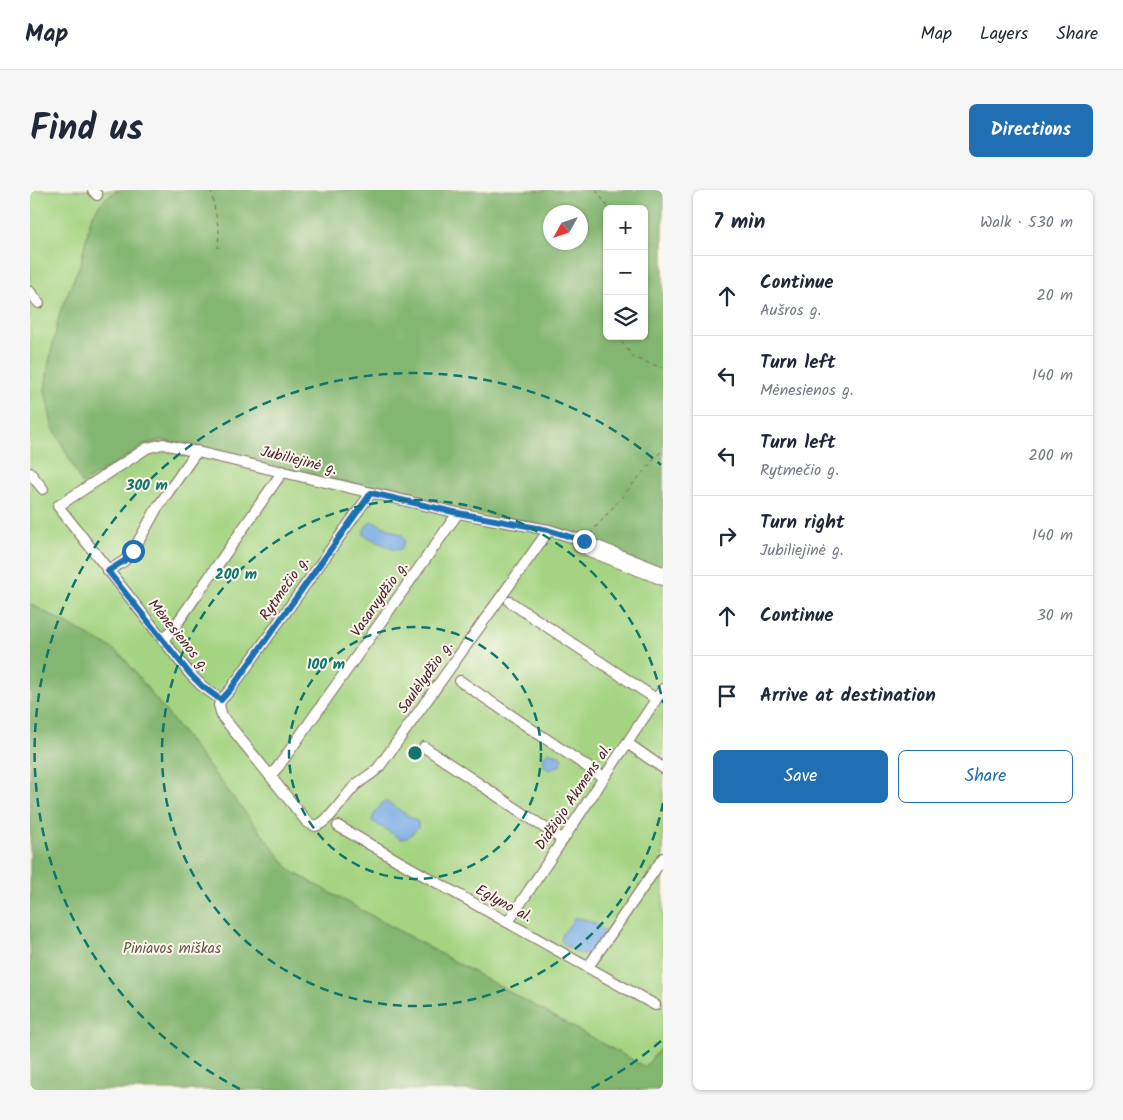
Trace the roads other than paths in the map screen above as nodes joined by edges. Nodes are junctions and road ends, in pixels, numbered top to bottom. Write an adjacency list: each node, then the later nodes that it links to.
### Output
1 (30, 292): 2 (street)
2 (39, 304)
3 (197, 451): 4 (street, Jubiliejinė g.); 8 (street, Jubiliejinė g.); 12 (street)
4 (283, 471): 7 (street, Jubiliejinė g.); 16 (street)
5 (30, 473): 6 (street)
6 (43, 489)
7 (371, 493): 9 (street, Jubiliejinė g.); 20 (street, Rytmečio g.)
8 (58, 506): 12 (street, Mėnesienos g.)
9 (458, 513): 10 (street, Jubiliejinė g.); 24 (street, Vasarvydžio g.)
10 (548, 530): 11 (street, Jubiliejinė g.); 24 (street, Saulėlydžio g.)
11 (582, 544): 13 (street); 14 (street)
12 (108, 571): 16 (street, Mėnesienos g.)
13 (663, 572)
14 (663, 580)
15 (510, 602): 19 (street)
16 (163, 640): 20 (street, Mėnesienos g.)
17 (460, 681): 25 (street)
18 (663, 689): 19 (street, Didžiojo Akmens al.)
19 (656, 699): 21 (street, Didžiojo Akmens al.)
20 (221, 700): 24 (street)
21 (627, 743): 23 (street); 25 (street, Didžiojo Akmens al.)
22 (424, 747): 27 (street)
23 (663, 768)
24 (271, 775)
25 (604, 778): 27 (street, Didžiojo Akmens al.)
26 (338, 826): 29 (street, Eglyno al.)
27 (563, 840): 29 (street, Didžiojo Akmens al.)
28 (663, 858): 30 (street)
29 (508, 922): 30 (street, Eglyno al.)
30 (588, 966): 31 (street, Eglyno al.)
31 (655, 1005)

